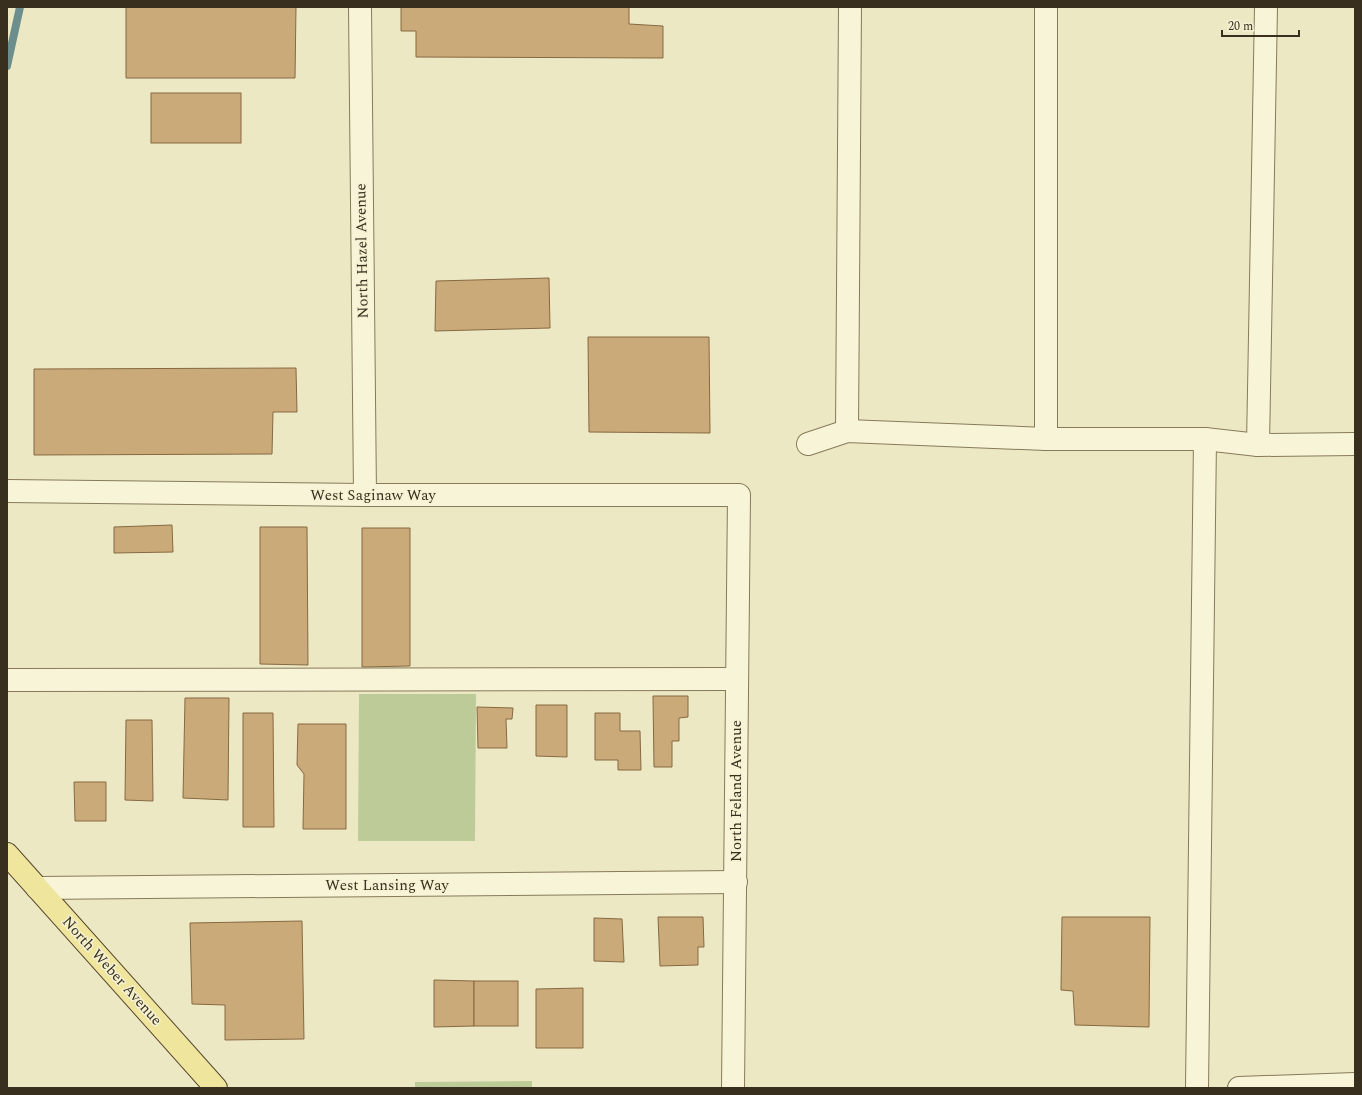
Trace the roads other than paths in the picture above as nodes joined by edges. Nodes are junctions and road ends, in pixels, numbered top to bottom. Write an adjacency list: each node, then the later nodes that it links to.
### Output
1 (360, 7): 12 (street, North Hazel Avenue)
2 (850, 7): 5 (street)
3 (1046, 7): 6 (street)
4 (1266, 7): 10 (street)
5 (847, 431): 6 (street); 8 (street)
6 (1046, 440): 7 (street)
7 (1205, 440): 10 (street); 22 (street)
8 (808, 444)
9 (1355, 444): 10 (street)
10 (1258, 445)
11 (7, 491): 12 (street, West Saginaw Way)
12 (365, 495): 13 (street, West Saginaw Way)
13 (739, 495): 14 (street, North Feland Avenue)
14 (737, 679): 15 (street); 17 (street, North Feland Avenue)
15 (7, 680)
16 (7, 854): 18 (main road, North Weber Avenue)
17 (736, 882): 18 (street, West Lansing Way); 21 (street, North Feland Avenue)
18 (38, 888): 20 (main road, North Weber Avenue)
19 (1355, 1084): 23 (street)
20 (216, 1088)
21 (733, 1088)
22 (1197, 1088)
23 (1238, 1088)

